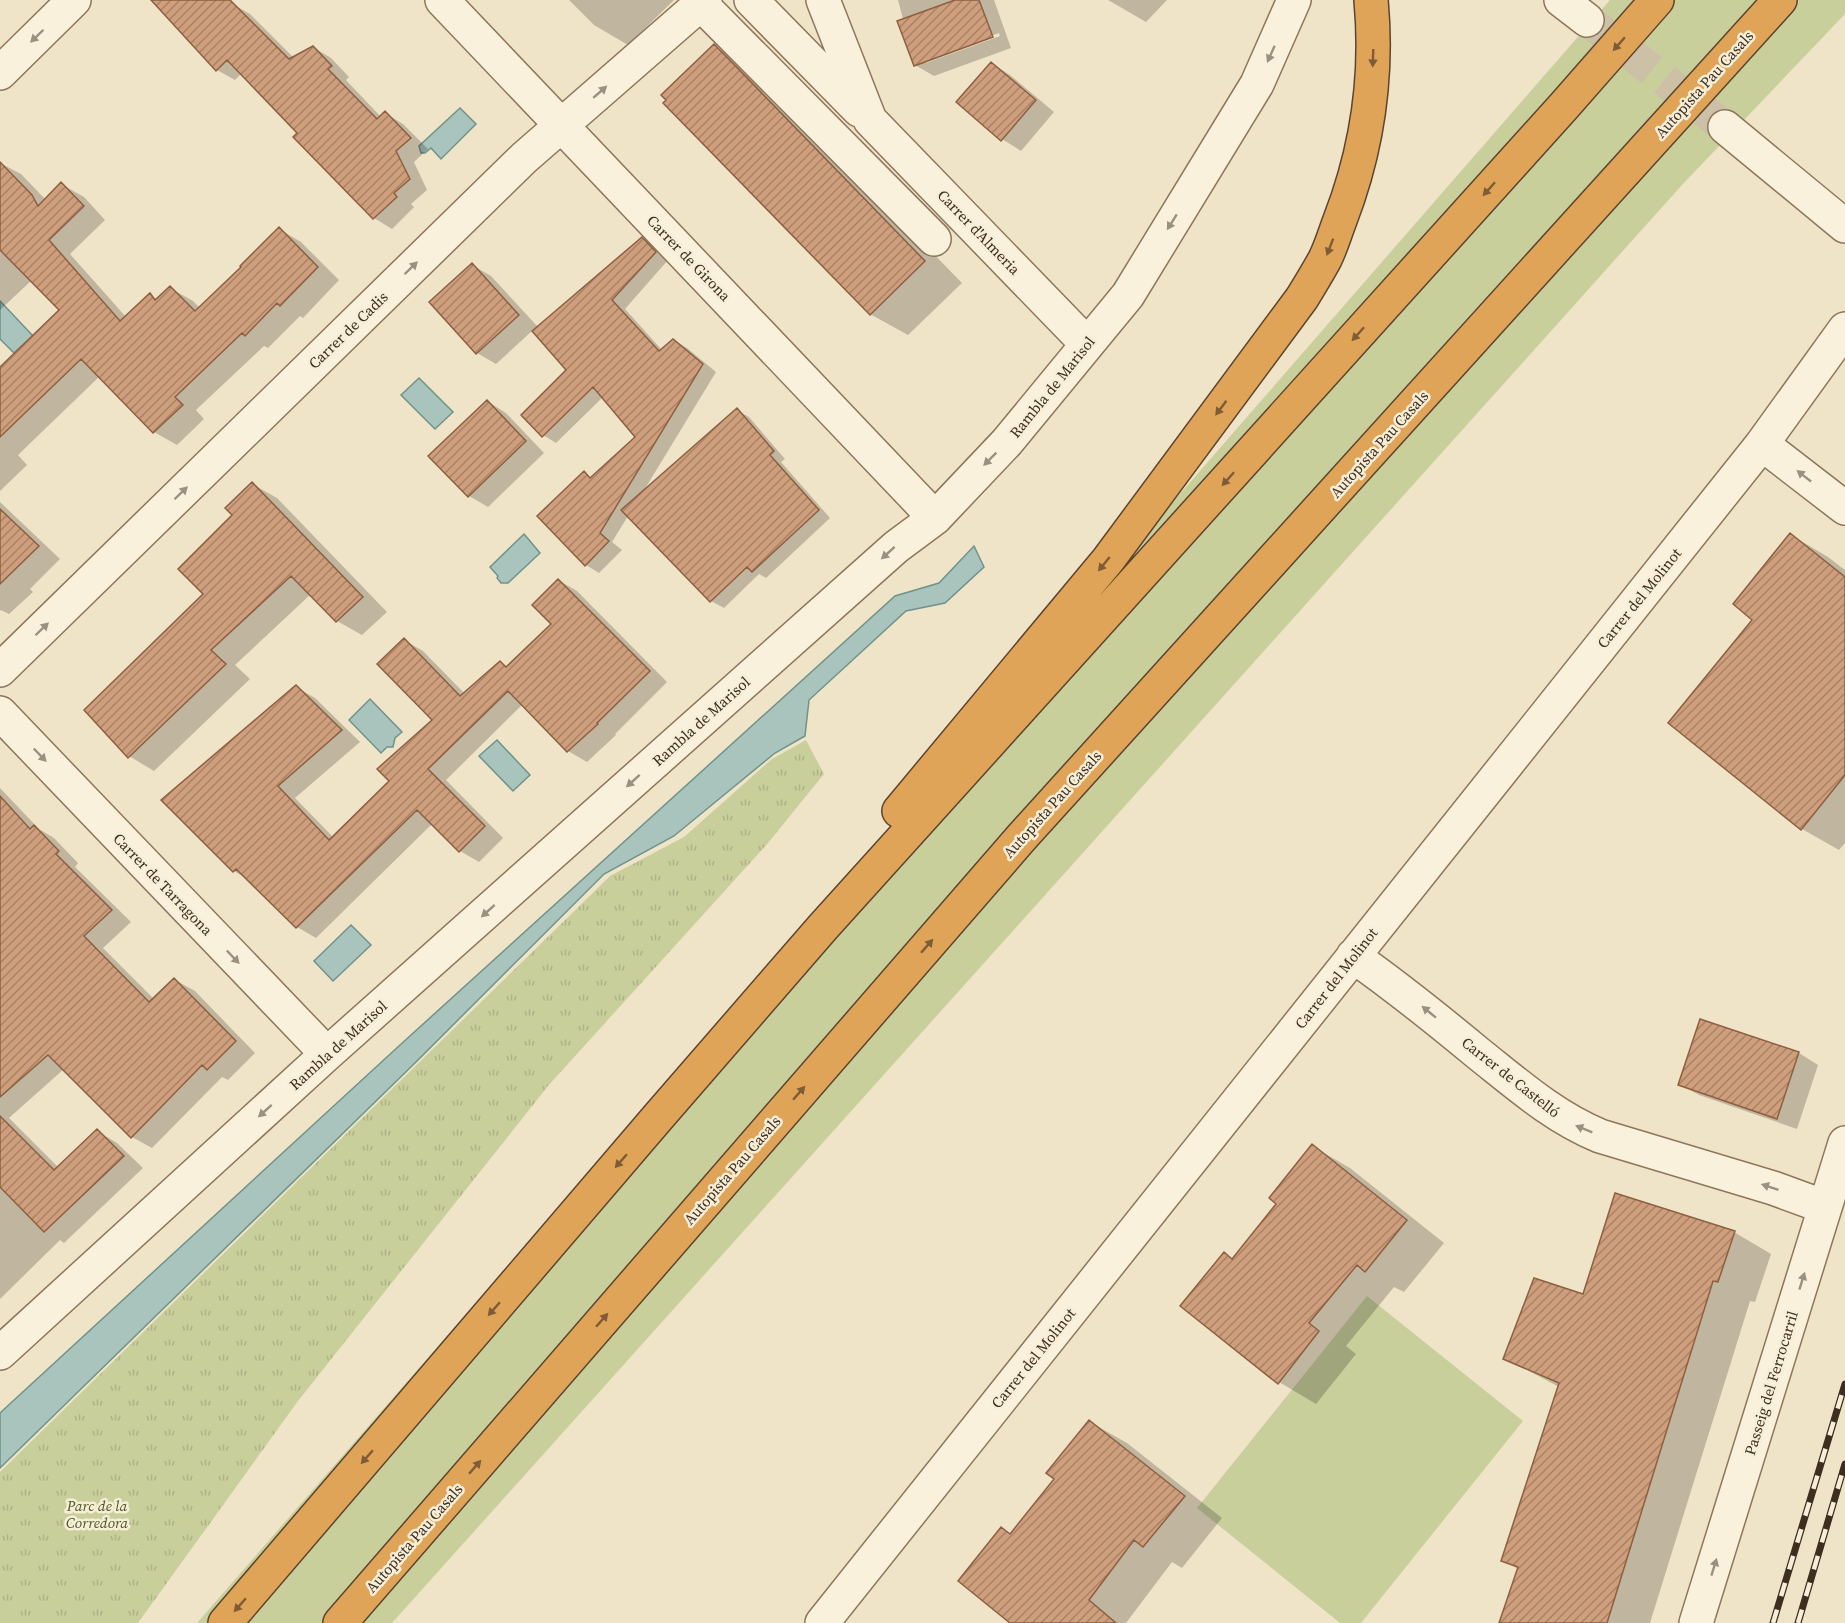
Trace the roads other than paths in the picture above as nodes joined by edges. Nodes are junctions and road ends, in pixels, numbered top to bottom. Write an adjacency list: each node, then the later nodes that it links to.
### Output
1 (74, 0): 12 (street, one-way to 12)
2 (442, 0): 14 (street, Carrer de Girona)
3 (751, 0): 13 (street, Carrer d'Almeria)
4 (823, 0): 13 (street, Carrer d'Almeria)
5 (1294, 0): 19 (street, Rambla de Marisol, one-way to 19)
6 (1371, 0): 27 (highway, one-way to 27)
7 (1561, 0): 11 (street)
8 (1657, 0): 27 (highway, one-way to 27)
9 (1780, 0): 32 (highway, Autopista Pau Casals, one-way to 9)
10 (701, 1): 14 (street, Carrer de Cadis, one-way to 10); 17 (street)
11 (1587, 20)
12 (0, 73)
13 (870, 120): 19 (street, Carrer d'Almeria)
14 (563, 124): 22 (street, Carrer de Girona); 23 (street, Carrer de Cadis, one-way to 14)
15 (1725, 127): 16 (street)
16 (1845, 226)
17 (934, 238)
18 (1845, 329): 20 (street, Carrer del Molinot)
19 (1087, 344): 22 (street, Rambla de Marisol, one-way to 22)
20 (1762, 444): 21 (street, one-way to 20); 25 (street, Carrer del Molinot)
21 (1845, 508)
22 (935, 518): 26 (street, Rambla de Marisol, one-way to 26)
23 (0, 670)
24 (0, 713): 26 (street, Carrer de Tarragona, one-way to 26)
25 (1353, 956): 29 (street, Carrer de Castelló, one-way to 25); 33 (street, Carrer del Molinot)
26 (327, 1054): 30 (street, Rambla de Marisol, one-way to 30)
27 (659, 1116): 31 (highway, one-way to 31)
28 (1845, 1143): 29 (street, Passeig del Ferrocarril)
29 (1825, 1207): 34 (street, Passeig del Ferrocarril, one-way to 29)
30 (0, 1353)
31 (225, 1623)
32 (340, 1623)
33 (822, 1623)
34 (1696, 1623)

